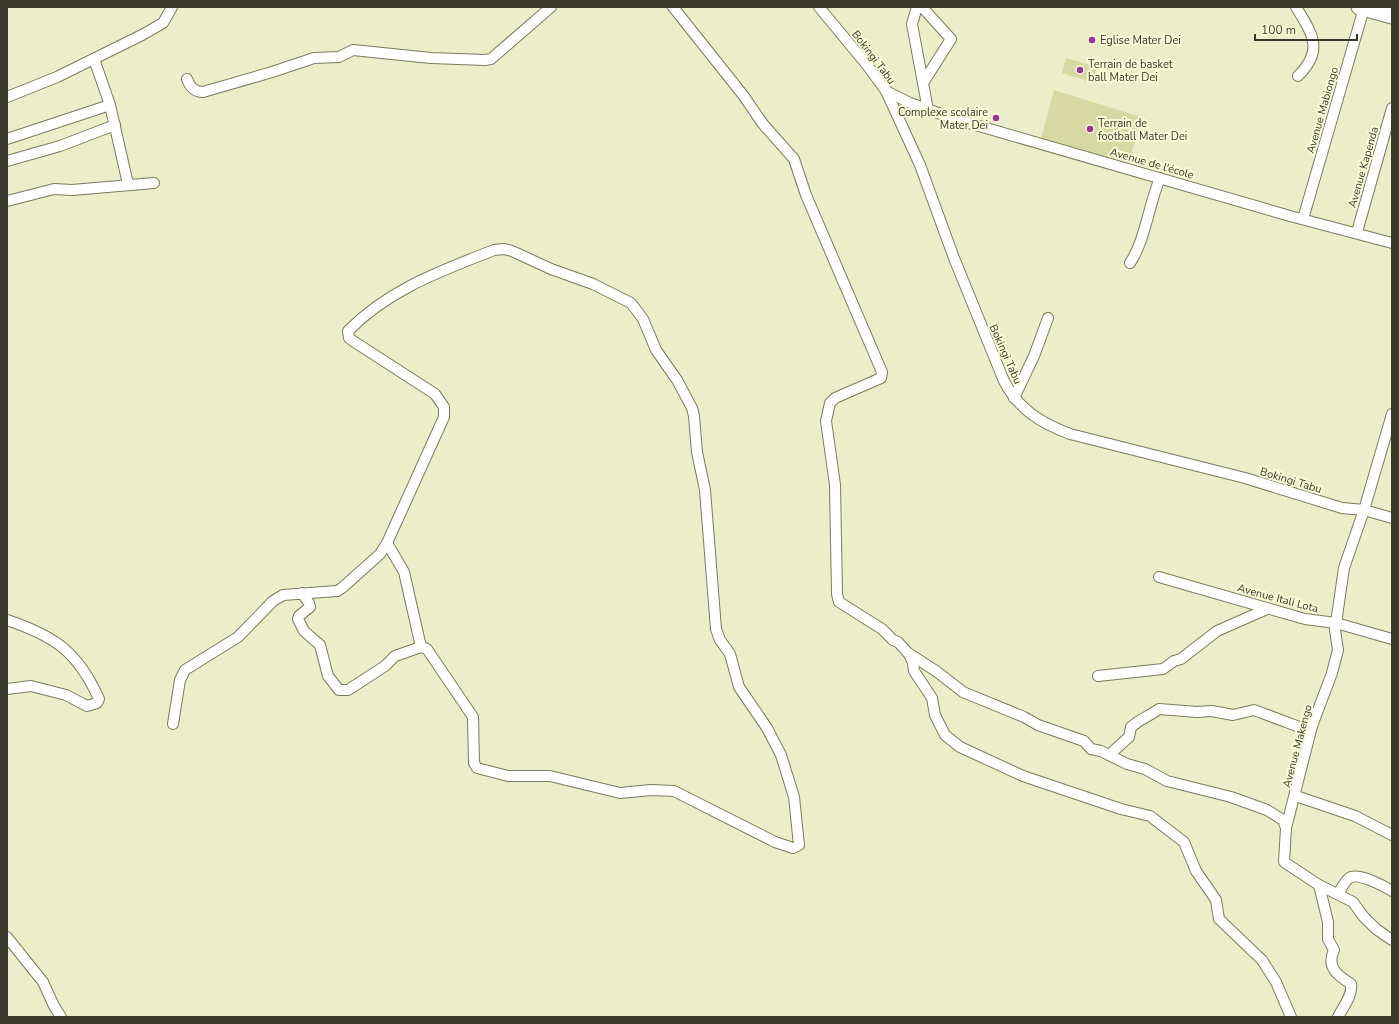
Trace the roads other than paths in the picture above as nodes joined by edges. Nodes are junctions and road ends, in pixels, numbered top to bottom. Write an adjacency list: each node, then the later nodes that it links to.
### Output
1 (172, 7): 10 (street)
2 (551, 7): 12 (street)
3 (673, 7): 43 (street)
4 (819, 7): 14 (street, Bokingi Tabu)
5 (917, 7): 13 (street)
6 (922, 7): 13 (street)
7 (1296, 7): 11 (street)
8 (1361, 8): 9 (highway); 26 (street, Avenue Mabiongo)
9 (1392, 16)
10 (94, 59): 15 (street); 16 (street)
11 (1298, 76)
12 (187, 79)
13 (923, 83): 18 (street)
14 (886, 91): 18 (street, Avenue de l'école); 31 (street, Bokingi Tabu)
15 (7, 97)
16 (110, 105): 19 (street); 20 (street)
17 (1392, 108): 27 (street, Avenue Kapenda)
18 (928, 110): 22 (street, Avenue de l'école)
19 (115, 125): 21 (street); 24 (street)
20 (7, 139)
21 (7, 160)
22 (1160, 178): 26 (street, Avenue de l'école); 29 (street)
23 (154, 183): 24 (street)
24 (128, 184): 25 (street)
25 (7, 201)
26 (1304, 219): 27 (street, Avenue de l'école)
27 (1357, 232): 28 (street, Avenue de l'école)
28 (1392, 243)
29 (1130, 263)
30 (1048, 318): 31 (street)
31 (1014, 398): 33 (street, Bokingi Tabu)
32 (1392, 414): 33 (street, Avenue Makengo)
33 (1364, 510): 34 (street, Bokingi Tabu); 40 (street, Avenue Makengo)
34 (1392, 518)
35 (387, 543): 37 (street); 42 (street); 42 (street)
36 (1159, 577): 38 (street, Avenue Itali Lota)
37 (302, 593): 42 (street); 46 (street)
38 (1267, 609): 40 (street, Avenue Itali Lota); 44 (street)
39 (7, 620): 45 (street)
40 (1336, 623): 41 (street, Avenue Itali Lota); 47 (street, Avenue Makengo)
41 (1392, 638)
42 (421, 647)
43 (908, 654): 48 (street); 58 (street)
44 (1098, 676)
45 (7, 689)
46 (173, 724)
47 (1312, 726): 48 (street); 49 (street, Avenue Makengo)
48 (1109, 754): 50 (street)
49 (1296, 796): 50 (street, Avenue Makengo); 51 (street)
50 (1286, 828): 52 (street, Avenue Makengo)
51 (1392, 836)
52 (1319, 885): 54 (street, Avenue Makengo); 59 (street)
53 (1392, 891): 54 (street)
54 (1338, 894): 56 (street, Avenue Makengo)
55 (7, 937): 57 (street)
56 (1392, 940)
57 (61, 1017)
58 (1291, 1017)
59 (1338, 1017)

